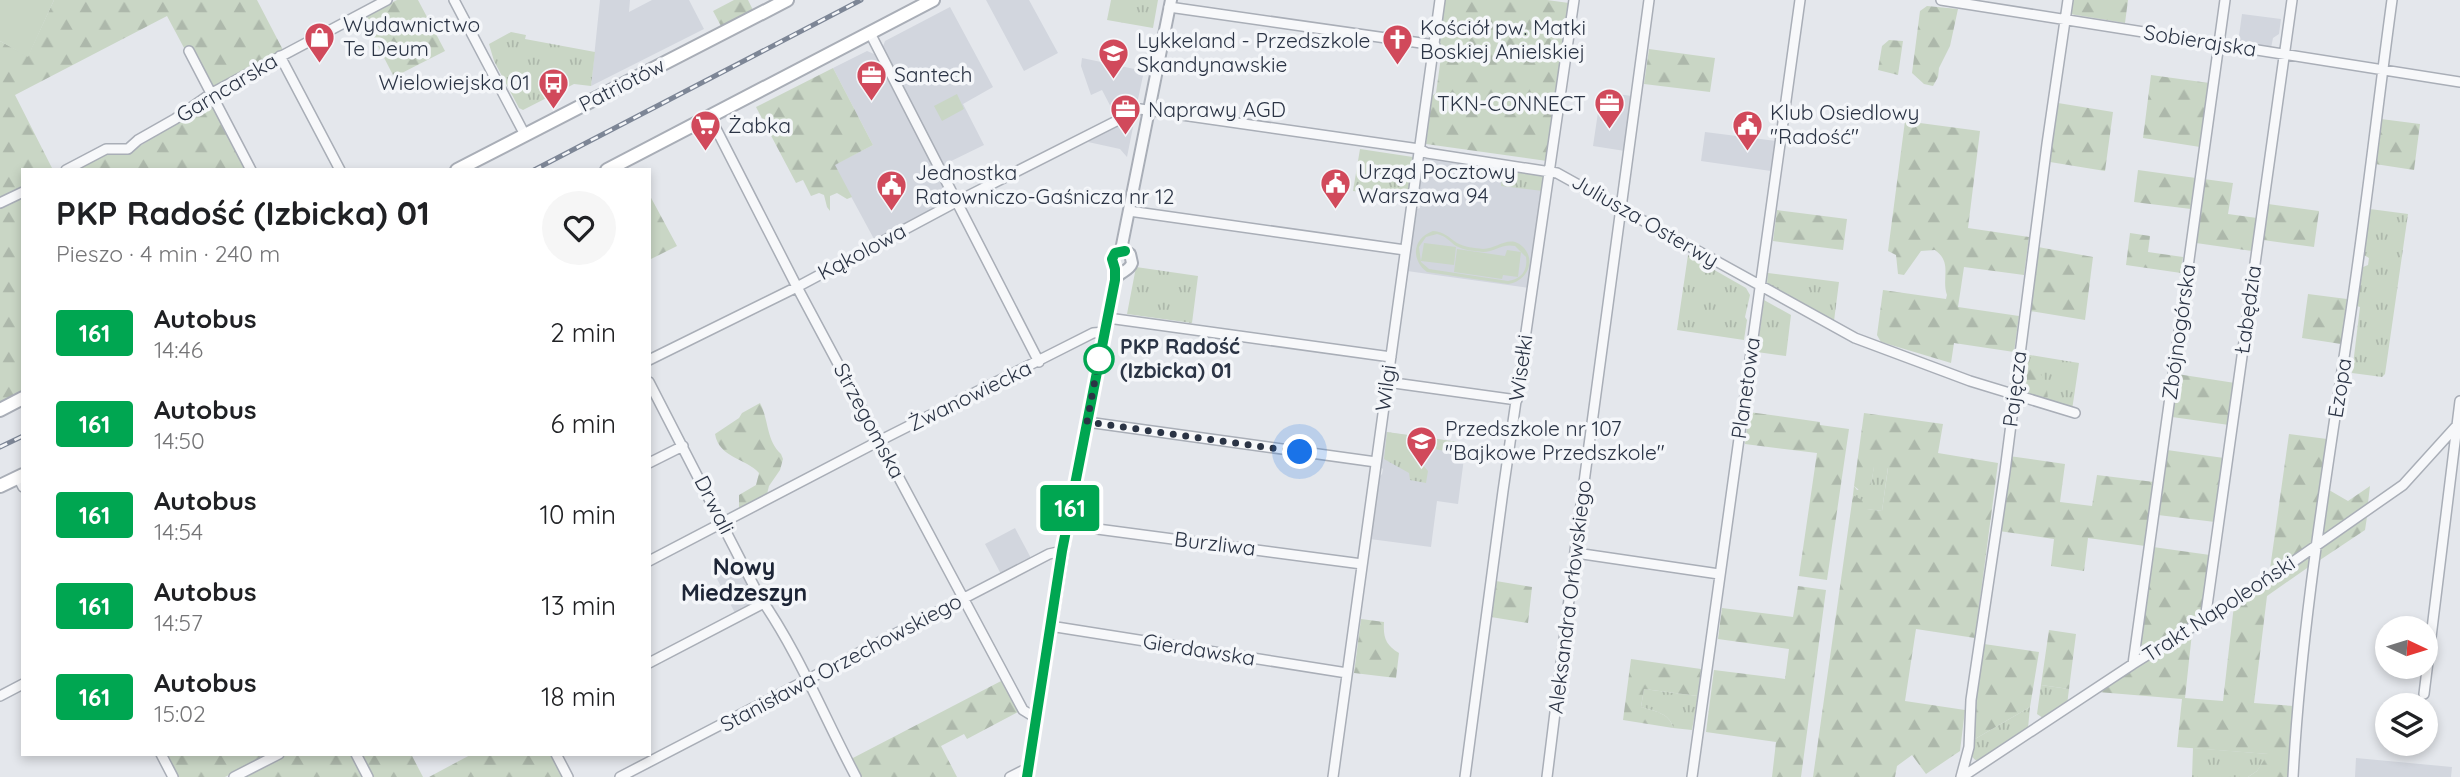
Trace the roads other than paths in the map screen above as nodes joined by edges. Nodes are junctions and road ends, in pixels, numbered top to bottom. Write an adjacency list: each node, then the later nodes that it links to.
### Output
1 (387, 0): 21 (street, Garncarska)
2 (454, 0): 27 (street)
3 (786, 0): 27 (main road, Patriotów)
4 (933, 0): 16 (main road)
5 (1440, 0): 17 (street, Wilgi)
6 (1574, 0): 34 (street, Wisełki)
7 (1650, 0): 38 (street, Aleksandra Orłowskiego)
8 (1800, 0): 44 (street, Planetowa)
9 (1941, 0): 15 (street, Sobierajska)
10 (2068, 0): 15 (street, Pajęcza)
11 (2225, 0): 18 (street, Zbójnogórska)
12 (2292, 0): 20 (street, Łabędzia)
13 (2392, 0): 22 (street, Ezopa)
14 (1170, 3): 17 (street); 25 (street)
15 (2066, 19): 18 (street, Sobierajska); 52 (street, Pajęcza)
16 (870, 33): 26 (main road); 36 (street)
17 (1435, 44): 28 (street, Wilgi)
18 (2218, 44): 20 (street, Sobierajska); 79 (street, Zbójnogórska)
19 (189, 51): 24 (street)
20 (2283, 55): 22 (street, Sobierajska); 76 (street, Łabędzia)
21 (281, 56): 24 (street, Garncarska); 31 (street)
22 (2383, 70): 23 (street, Sobierajska); 68 (street, Ezopa)
23 (2460, 82)
24 (212, 93): 29 (street, Garncarska); 30 (street)
25 (1149, 109): 28 (street, Juliusza Osterwy); 36 (street, Kąkolowa); 39 (street)
26 (710, 117): 33 (main road); 43 (street, Strzegomska)
27 (525, 135): 32 (main road, Patriotów)
28 (1419, 149): 34 (street, Juliusza Osterwy); 41 (street, Wilgi)
29 (70, 168)
30 (250, 168)
31 (339, 168)
32 (461, 168)
33 (611, 168)
34 (1549, 170): 38 (street, Juliusza Osterwy); 54 (street, Wisełki)
35 (21, 193): 37 (street)
36 (956, 202): 43 (street, Kąkolowa); 49 (street)
37 (0, 203)
38 (1622, 207): 44 (street, Juliusza Osterwy); 70 (street, Aleksandra Orłowskiego)
39 (1129, 211): 40 (street); 41 (street)
40 (1121, 250): 42 (street); 42 (street)
41 (1405, 250): 47 (street, Wilgi)
42 (1118, 273): 45 (street)
43 (797, 287): 48 (street, Kąkolowa); 60 (street, Strzegomska)
44 (1759, 287): 52 (street, Juliusza Osterwy); 73 (street, Planetowa)
45 (1108, 318): 46 (street); 47 (street)
46 (1105, 331): 49 (street, Żwanowiecka); 58 (street)
47 (1391, 357): 50 (street, Wilgi)
48 (651, 359)
49 (1039, 362): 60 (street, Żwanowiecka)
50 (1387, 382): 54 (street); 63 (street, Wilgi)
51 (651, 386): 61 (street, Drwali)
52 (2014, 396): 57 (street, Juliusza Osterwy); 102 (street, Pajęcza)
53 (21, 399): 56 (main road)
54 (1517, 400): 99 (street, Wisełki)
55 (2460, 401): 59 (street)
56 (0, 410)
57 (2075, 413)
58 (1087, 422): 63 (street); 67 (street)
59 (2458, 425): 68 (street, Trakt Napoleoński); 83 (street)
60 (879, 441): 66 (street, Żwanowiecka); 74 (street, Strzegomska)
61 (683, 446): 62 (street); 66 (street, Drwali)
62 (651, 462)
63 (1376, 462): 72 (street, Wilgi)
64 (21, 479): 65 (main road)
65 (0, 486)
66 (723, 523): 71 (street, Żwanowiecka); 75 (street, Drwali)
67 (1067, 525): 69 (street); 72 (street, Burzliwa)
68 (2317, 543): 76 (street, Trakt Napoleoński); 103 (street, Ezopa)
69 (1062, 551): 74 (street, Stanisława Orzechowskiego); 77 (street)
70 (1576, 553): 73 (street); 100 (street, Aleksandra Orłowskiego)
71 (651, 560)
72 (1362, 564): 80 (street, Wilgi)
73 (1719, 574): 101 (street, Planetowa)
74 (963, 598): 81 (street, Stanisława Orzechowskiego); 85 (street, Strzegomska)
75 (764, 603): 78 (street); 81 (street, Drwali)
76 (2205, 621): 79 (street, Trakt Napoleoński)
77 (1050, 626): 80 (street, Gierdawska); 85 (street)
78 (651, 662)
79 (2133, 664): 102 (street, Trakt Napoleoński)
80 (1347, 673): 98 (street, Wilgi)
81 (807, 681): 95 (street, Stanisława Orzechowskiego); 96 (street, Drwali)
82 (21, 685): 84 (street)
83 (2424, 693)
84 (0, 696)
85 (1036, 718): 90 (street)
86 (162, 756): 91 (street)
87 (275, 756): 92 (street)
88 (357, 756): 93 (street)
89 (557, 756): 94 (street)
90 (1028, 772): 97 (street)
91 (173, 777)
92 (233, 777)
93 (368, 777)
94 (568, 777)
95 (620, 777)
96 (856, 777)
97 (1010, 777)
98 (1333, 777)
99 (1465, 777)
100 (1547, 777)
101 (1692, 777)
102 (1961, 777)
103 (2293, 777)

